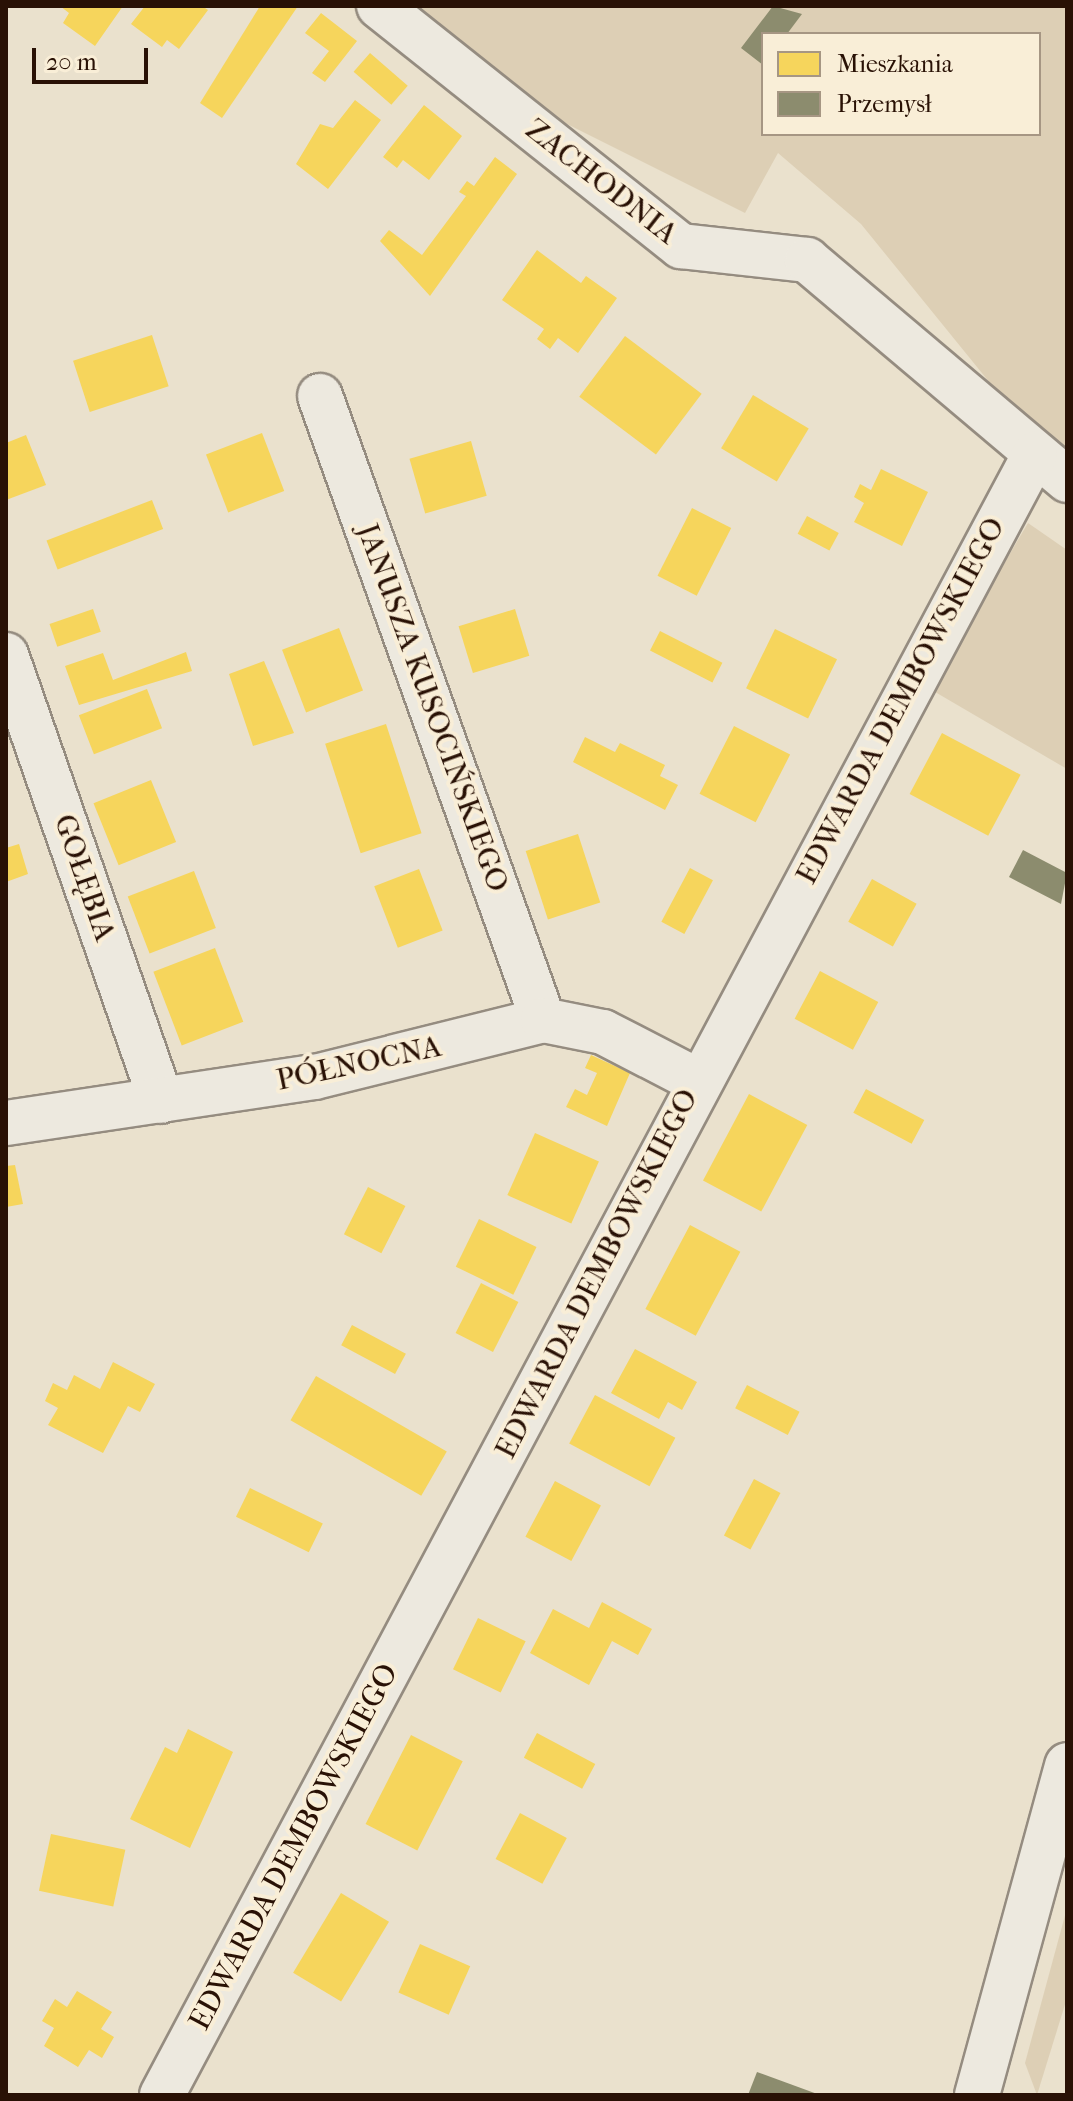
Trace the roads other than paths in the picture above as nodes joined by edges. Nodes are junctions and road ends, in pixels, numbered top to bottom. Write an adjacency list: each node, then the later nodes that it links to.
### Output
1 (379, 6): 3 (street, ZACHODNIA)
2 (320, 396): 5 (street, JANUSZA KUSOCIŃSKIEGO)
3 (1051, 467): 6 (street, EDWARDA DEMBOWSKIEGO)
4 (6, 655): 7 (street, GOŁĘBIA)
5 (543, 1020): 6 (street, PÓŁNOCNA); 7 (street, PÓŁNOCNA)
6 (698, 1081): 10 (street, EDWARDA DEMBOWSKIEGO)
7 (161, 1101): 8 (street, PÓŁNOCNA)
8 (6, 1123)
9 (1067, 1765): 11 (street)
10 (162, 2095)
11 (977, 2095)

